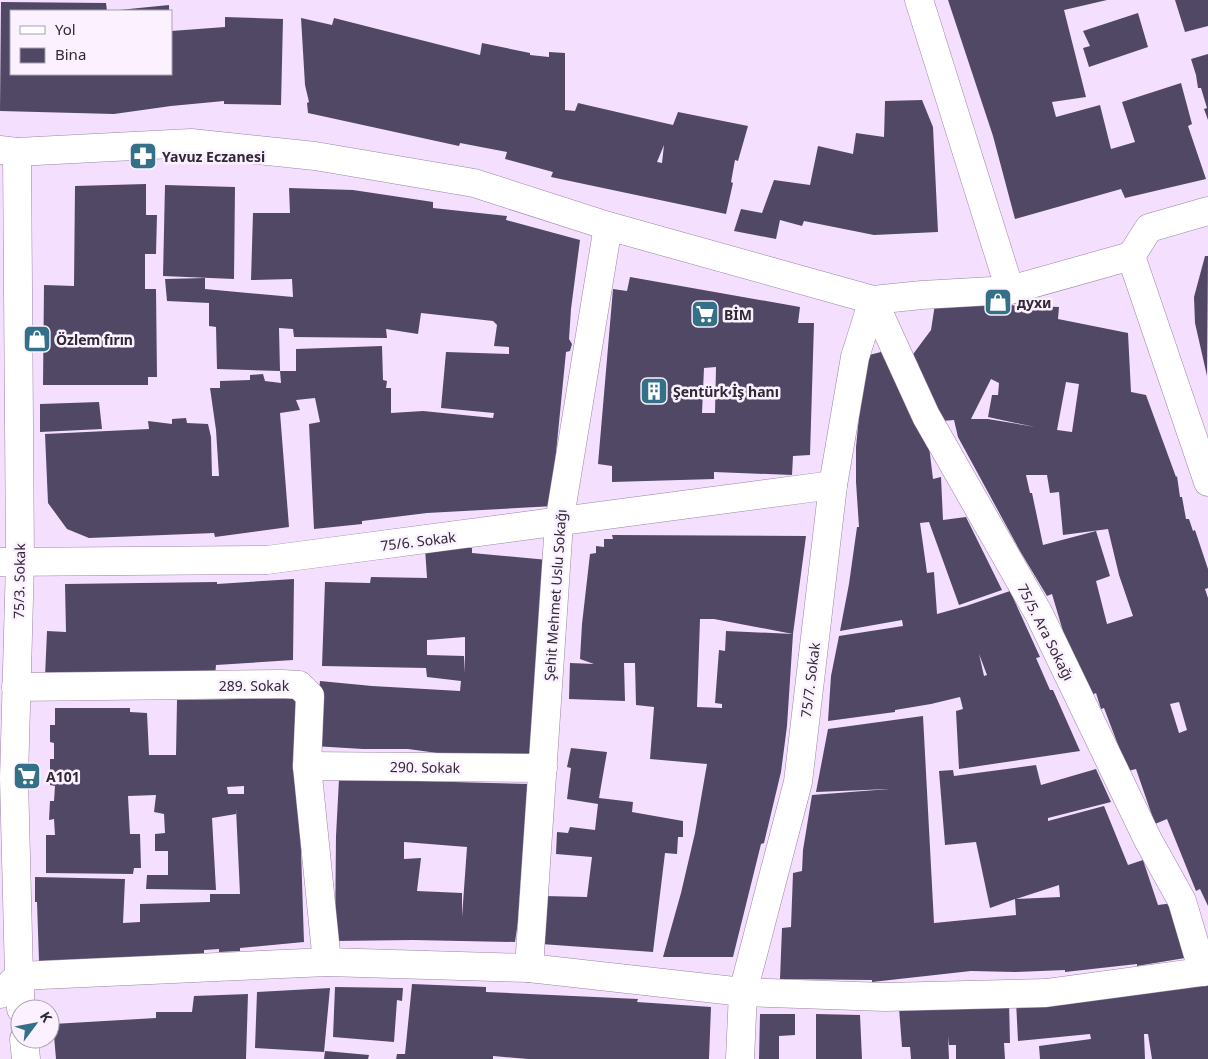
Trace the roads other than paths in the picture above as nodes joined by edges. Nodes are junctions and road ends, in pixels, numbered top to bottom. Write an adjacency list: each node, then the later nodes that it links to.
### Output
1 (919, 0): 6 (street)
2 (8, 151): 4 (street); 11 (street, 75/3. Sokak)
3 (1208, 211): 5 (street)
4 (608, 226): 7 (street); 10 (street, Şehit Mehmet Uslu Sokağı)
5 (1131, 256): 6 (street); 8 (street)
6 (1010, 290): 7 (street)
7 (874, 300): 9 (street, 75/7. Sokak); 18 (street, 75/5. Ara Sokağı)
8 (1208, 482)
9 (833, 485): 10 (street, 75/6. Sokak); 20 (street, 75/7. Sokak)
10 (559, 522): 11 (street, 75/6. Sokak); 14 (street, Şehit Mehmet Uslu Sokağı)
11 (10, 562): 12 (street, 75/3. Sokak)
12 (16, 687): 13 (street, 289. Sokak); 15 (street, 75/3. Sokak)
13 (307, 766): 14 (street, 290. Sokak); 16 (street, 289. Sokak)
14 (543, 768): 17 (street, Şehit Mehmet Uslu Sokağı)
15 (7, 778): 19 (street, 75/3. Sokak)
16 (327, 962): 17 (street); 19 (street)
17 (529, 968): 20 (street)
18 (1206, 971): 20 (street)
19 (6, 982): 21 (street, 75/3. Sokak)
20 (744, 992): 22 (street, 75/7. Sokak)
21 (15, 999)
22 (740, 1059)

